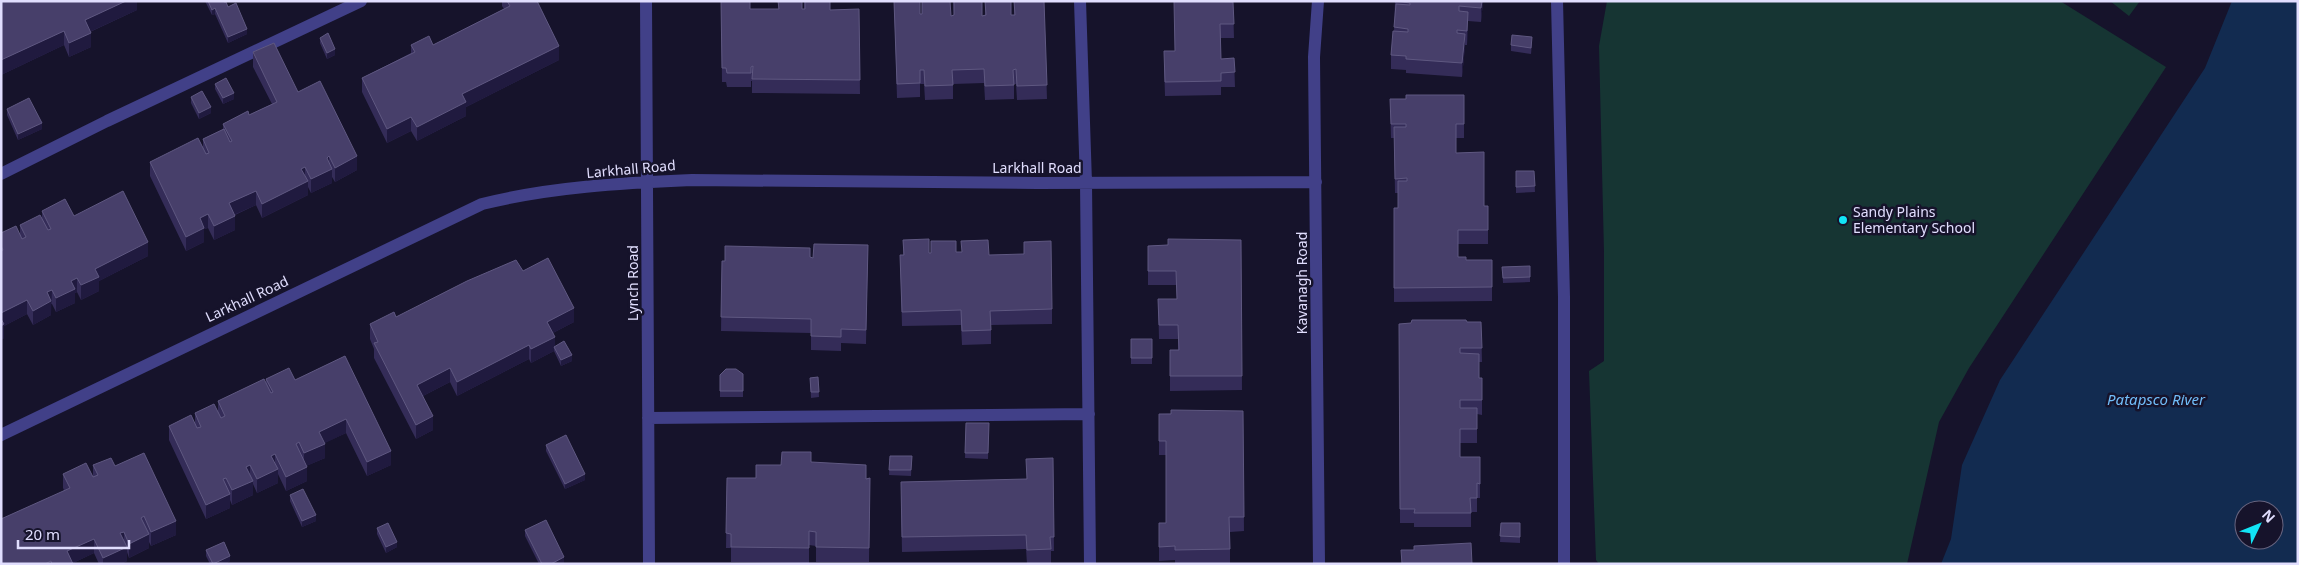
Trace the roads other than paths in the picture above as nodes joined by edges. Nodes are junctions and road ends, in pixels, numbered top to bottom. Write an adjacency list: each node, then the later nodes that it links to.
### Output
1 (361, 1): 6 (street)
2 (646, 1): 7 (street, Lynch Road)
3 (1080, 1): 9 (street)
4 (1318, 1): 8 (street, Kavanagh Road)
5 (1556, 1): 16 (street)
6 (1, 174)
7 (648, 182): 9 (street, Larkhall Road); 11 (street, Lynch Road); 12 (street, Larkhall Road)
8 (1316, 182): 9 (street, Larkhall Road); 15 (street, Kavanagh Road)
9 (1086, 183): 10 (street)
10 (1089, 414): 11 (street); 14 (street)
11 (648, 418): 13 (street, Lynch Road)
12 (1, 435)
13 (649, 564)
14 (1090, 564)
15 (1319, 564)
16 (1564, 564)

